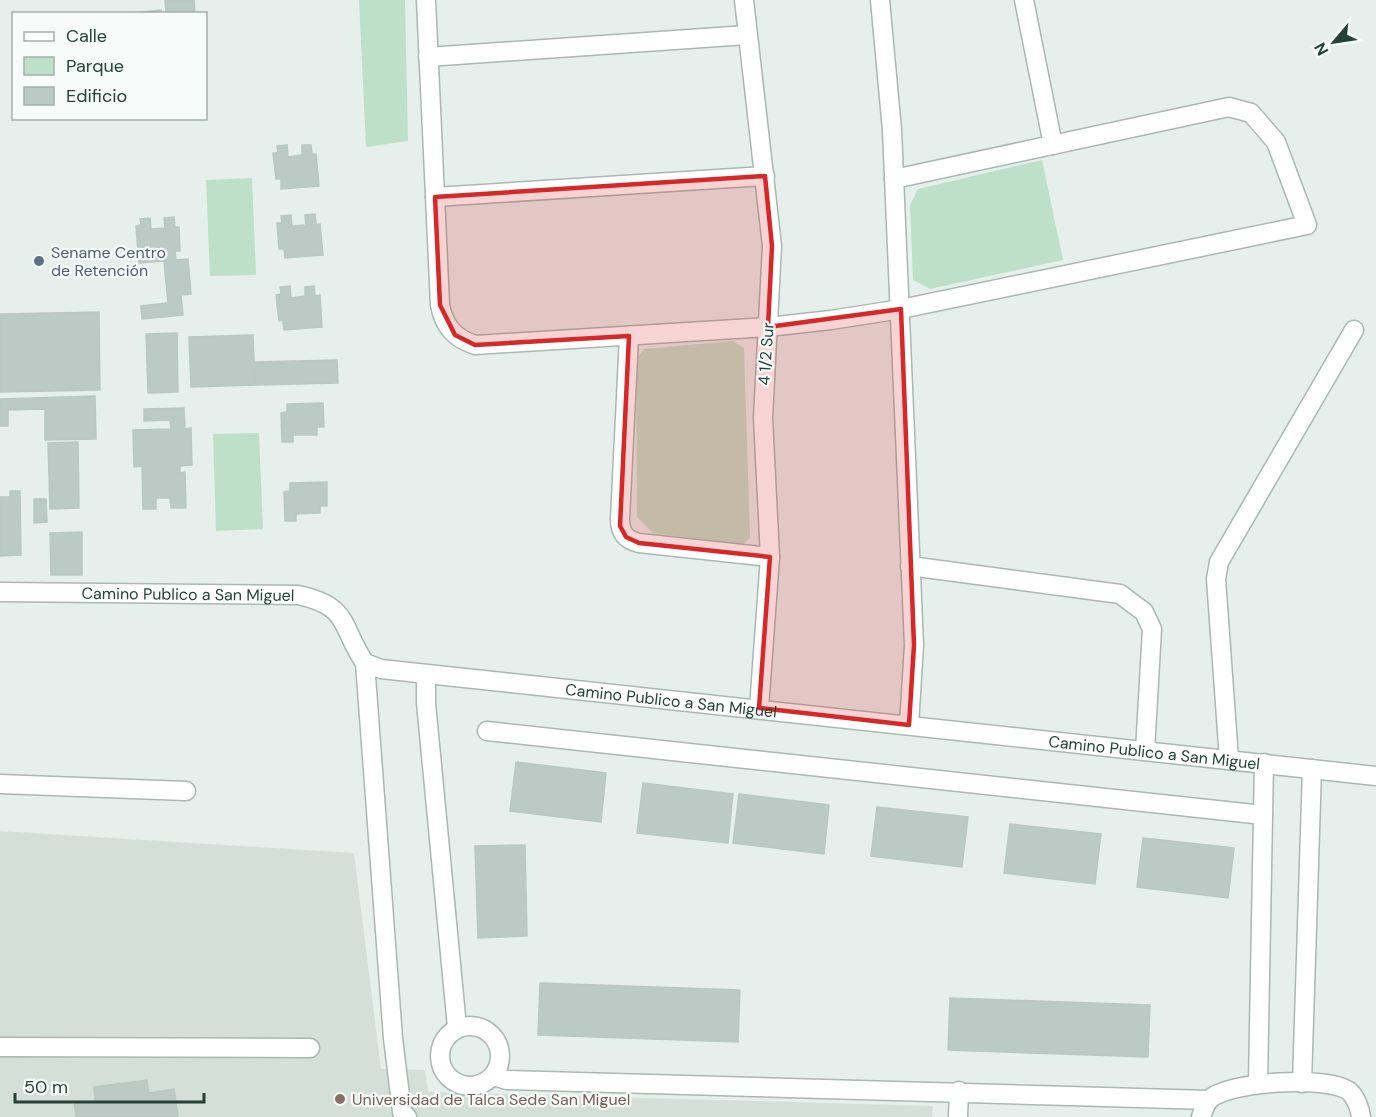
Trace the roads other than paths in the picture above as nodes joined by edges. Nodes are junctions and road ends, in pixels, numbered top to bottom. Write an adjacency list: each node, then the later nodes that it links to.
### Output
1 (426, 0): 6 (street)
2 (744, 0): 5 (street, 4 1/2 Sur)
3 (880, 0): 9 (street)
4 (1024, 0): 7 (street)
5 (747, 35): 6 (street); 8 (street, 4 1/2 Sur)
6 (428, 57): 10 (street)
7 (1053, 145): 9 (street); 11 (street)
8 (765, 176): 10 (street); 12 (street, 4 1/2 Sur)
9 (894, 179): 11 (street)
10 (435, 197): 14 (street)
11 (901, 309): 12 (street); 16 (street)
12 (768, 327): 14 (street); 15 (street, 4 1/2 Sur)
13 (1354, 330): 24 (street)
14 (629, 336): 15 (street)
15 (770, 557): 20 (street, 4 1/2 Sur)
16 (910, 566): 21 (street); 23 (street)
17 (0, 592): 18 (street, Camino Publico a San Miguel)
18 (365, 663): 19 (street, Camino Publico a San Miguel); 40 (street)
19 (426, 674): 20 (street, Camino Publico a San Miguel); 31 (street)
20 (759, 708): 21 (street, Camino Publico a San Miguel)
21 (909, 724): 23 (street, Camino Publico a San Miguel)
22 (487, 731): 30 (street)
23 (1145, 751): 24 (street, Camino Publico a San Miguel)
24 (1229, 759): 25 (street, Camino Publico a San Miguel)
25 (1264, 763): 26 (street, Camino Publico a San Miguel); 30 (street)
26 (1312, 769): 27 (street, Camino Publico a San Miguel); 36 (street)
27 (1376, 776)
28 (0, 784): 29 (street)
29 (186, 792)
30 (1263, 815): 35 (street)
31 (458, 1027): 34 (street); 34 (street)
32 (0, 1047): 33 (street)
33 (310, 1048)
34 (493, 1076): 37 (street)
35 (1258, 1082): 36 (street); 38 (street)
36 (1302, 1083): 39 (street)
37 (959, 1091): 38 (street); 41 (street)
38 (1209, 1100): 42 (street)
39 (1366, 1111)
40 (407, 1117)
41 (958, 1117)
42 (1201, 1117)

